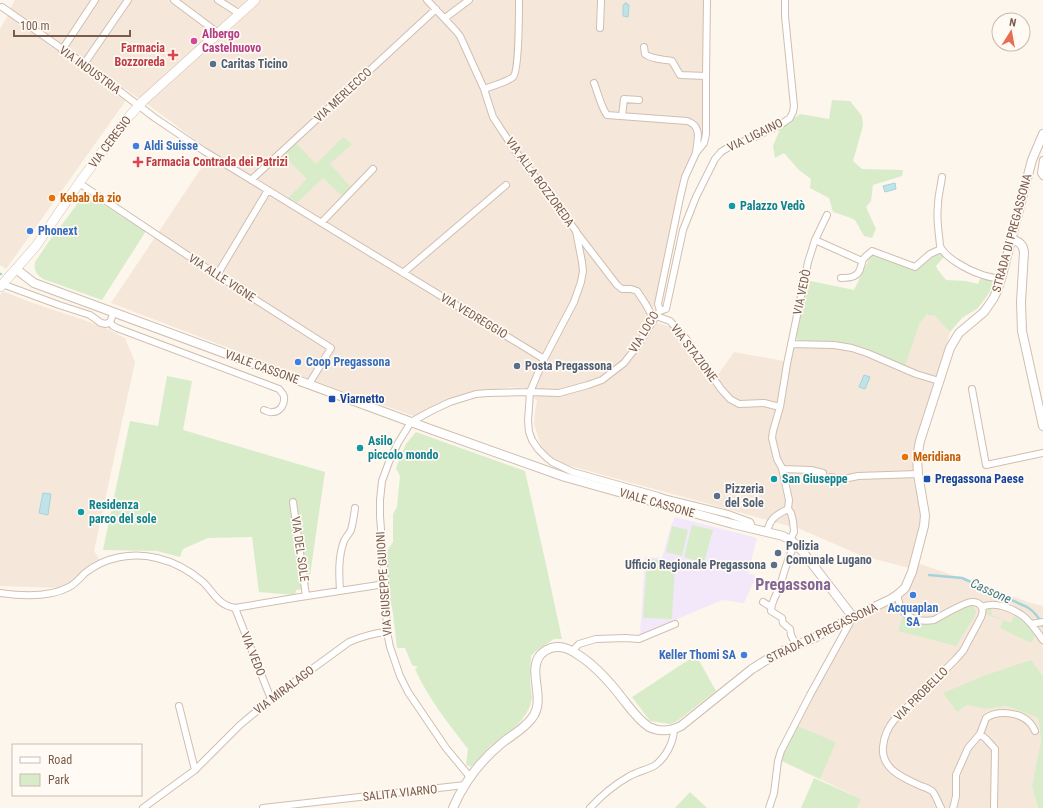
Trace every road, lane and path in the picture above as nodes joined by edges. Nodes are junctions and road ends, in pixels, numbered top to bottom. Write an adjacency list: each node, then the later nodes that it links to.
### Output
1 (5, 0): 13 (street)
2 (95, 0): 20 (street)
3 (128, 0): 21 (street)
4 (174, 0): 18 (street)
5 (218, 0): 15 (street)
6 (256, 0): 15 (main road, VIA CERESIO)
7 (427, 0): 14 (street, VIA ALLA BOZZOREDA)
8 (469, 0): 16 (street)
9 (519, 0): 24 (street)
10 (601, 0): 17 (street)
11 (707, 0): 22 (street, VIA LOCO)
12 (785, 0): 52 (street, VIA LIGAINO)
13 (1, 8): 20 (street, VIA INDUSTRIA)
14 (436, 9): 16 (street, VIA ALLA BOZZOREDA); 34 (street, VIA MERLECCO)
15 (240, 14): 18 (main road, VIA CERESIO)
16 (445, 18): 24 (street, VIA ALLA BOZZOREDA)
17 (600, 28)
18 (218, 33): 26 (main road, VIA CERESIO)
19 (644, 47): 22 (street)
20 (62, 50): 21 (street, VIA INDUSTRIA)
21 (84, 64): 26 (street, VIA INDUSTRIA)
22 (706, 76): 29 (street, VIA LOCO)
23 (594, 83): 27 (street, VIA LOCO)
24 (484, 89): 40 (street, VIA ALLA BOZZOREDA)
25 (639, 100): 27 (street)
26 (138, 106): 34 (street, VIA VEDREGGIO); 35 (main road, VIA CERESIO)
27 (622, 116): 29 (street, VIA LOCO)
28 (1042, 139): 41 (street, STRADA DI PREGASSONA)
29 (696, 154): 52 (street, VIA LOCO)
30 (1043, 160): 32 (street, STRADA DI PREGASSONA)
31 (372, 169): 39 (street)
32 (1043, 176)
33 (942, 177): 43 (street)
34 (251, 180): 37 (street, VIA VEDREGGIO)
35 (79, 183): 45 (main road, VIA CERESIO); 47 (street, VIA ALLE VIGNE)
36 (506, 185): 46 (street)
37 (268, 190): 39 (street, VIA VEDREGGIO); 47 (street)
38 (827, 215): 42 (street, VIA VEDÒ)
39 (322, 222): 46 (street, VIA VEDREGGIO)
40 (576, 231): 52 (street, VIA STAZIONE); 55 (street, VIA ALLA BOZZOREDA)
41 (1012, 239): 49 (street, STRADA DI PREGASSONA); 63 (street)
42 (815, 240): 44 (street); 54 (street, VIA VEDÒ)
43 (942, 249): 44 (street); 49 (street)
44 (862, 261): 48 (street)
45 (16, 269): 50 (main road, VIA CERESIO); 51 (street, VIALE CASSONE)
46 (403, 273): 55 (street, VIA VEDREGGIO)
47 (217, 275): 57 (street, VIA ALLE VIGNE)
48 (841, 278)
49 (1002, 279): 56 (street, STRADA DI PREGASSONA)
50 (1, 286): 53 (street, VIALE CASSONE)
51 (114, 312): 53 (street); 57 (street, VIALE CASSONE)
52 (658, 313): 59 (street, VIA LOCO); 60 (street, VIA STAZIONE)
53 (110, 322): 61 (street, VIALE CASSONE)
54 (791, 344): 56 (street); 60 (street, VIA VEDÒ)
55 (544, 359): 59 (street, VIA ALLA BOZZOREDA)
56 (939, 381): 67 (street, STRADA DI PREGASSONA)
57 (309, 384): 62 (street, VIALE CASSONE)
58 (972, 389): 64 (street)
59 (530, 392): 62 (street, VIA LOCO); 72 (street, VIA ALLA BOZZOREDA)
60 (780, 407): 65 (street)
61 (264, 410)
62 (411, 422): 72 (street, VIALE CASSONE); 75 (street, VIA GIUSEPPE GUIONI)
63 (1043, 426)
64 (1043, 453)
65 (782, 469): 66 (street); 71 (street)
66 (823, 473)
67 (918, 474): 68 (street); 78 (street, STRADA DI PREGASSONA)
68 (831, 477)
69 (293, 502): 79 (street, VIA DEL SOLE)
70 (355, 508): 76 (street)
71 (788, 509): 73 (street); 74 (street)
72 (752, 529): 73 (street, VIALE CASSONE)
73 (767, 532): 74 (street, VIALE CASSONE)
74 (793, 542): 81 (street); 84 (street, VIALE CASSONE)
75 (385, 584): 76 (street, VIA DEL SOLE); 88 (street, VIA GIUSEPPE GUIONI)
76 (340, 591): 79 (street, VIA DEL SOLE)
77 (0, 593): 83 (street)
78 (897, 595): 82 (street); 84 (street, STRADA DI PREGASSONA)
79 (306, 596): 83 (street, VIA DEL SOLE)
80 (763, 602): 81 (street)
81 (771, 607): 90 (street)
82 (982, 607): 87 (street); 105 (street, VIA PROBELLO)
83 (235, 608): 92 (street, VIA VEDO)
84 (853, 617): 90 (street, STRADA DI PREGASSONA); 104 (street)
85 (1043, 622): 87 (street)
86 (675, 624): 91 (street)
87 (1034, 624): 89 (street)
88 (387, 632): 92 (street, VIA MIRALAGO); 98 (street, VIA GIUSEPPE GUIONI)
89 (1043, 640)
90 (796, 645): 94 (street, STRADA DI PREGASSONA)
91 (572, 651): 94 (street); 98 (street)
92 (271, 699): 97 (street, VIA MIRALAGO)
93 (179, 706): 97 (street)
94 (674, 729): 103 (street)
95 (1035, 731): 96 (street)
96 (980, 734): 106 (street); 107 (street)
97 (195, 770): 100 (street, VIA MIRALAGO)
98 (470, 777): 99 (street)
99 (465, 786): 101 (street, SALITA VIARNO); 102 (street)
100 (143, 808)
101 (263, 808)
102 (454, 808)
103 (590, 808)
104 (769, 808)
105 (941, 808)
106 (953, 808)
107 (994, 808)

